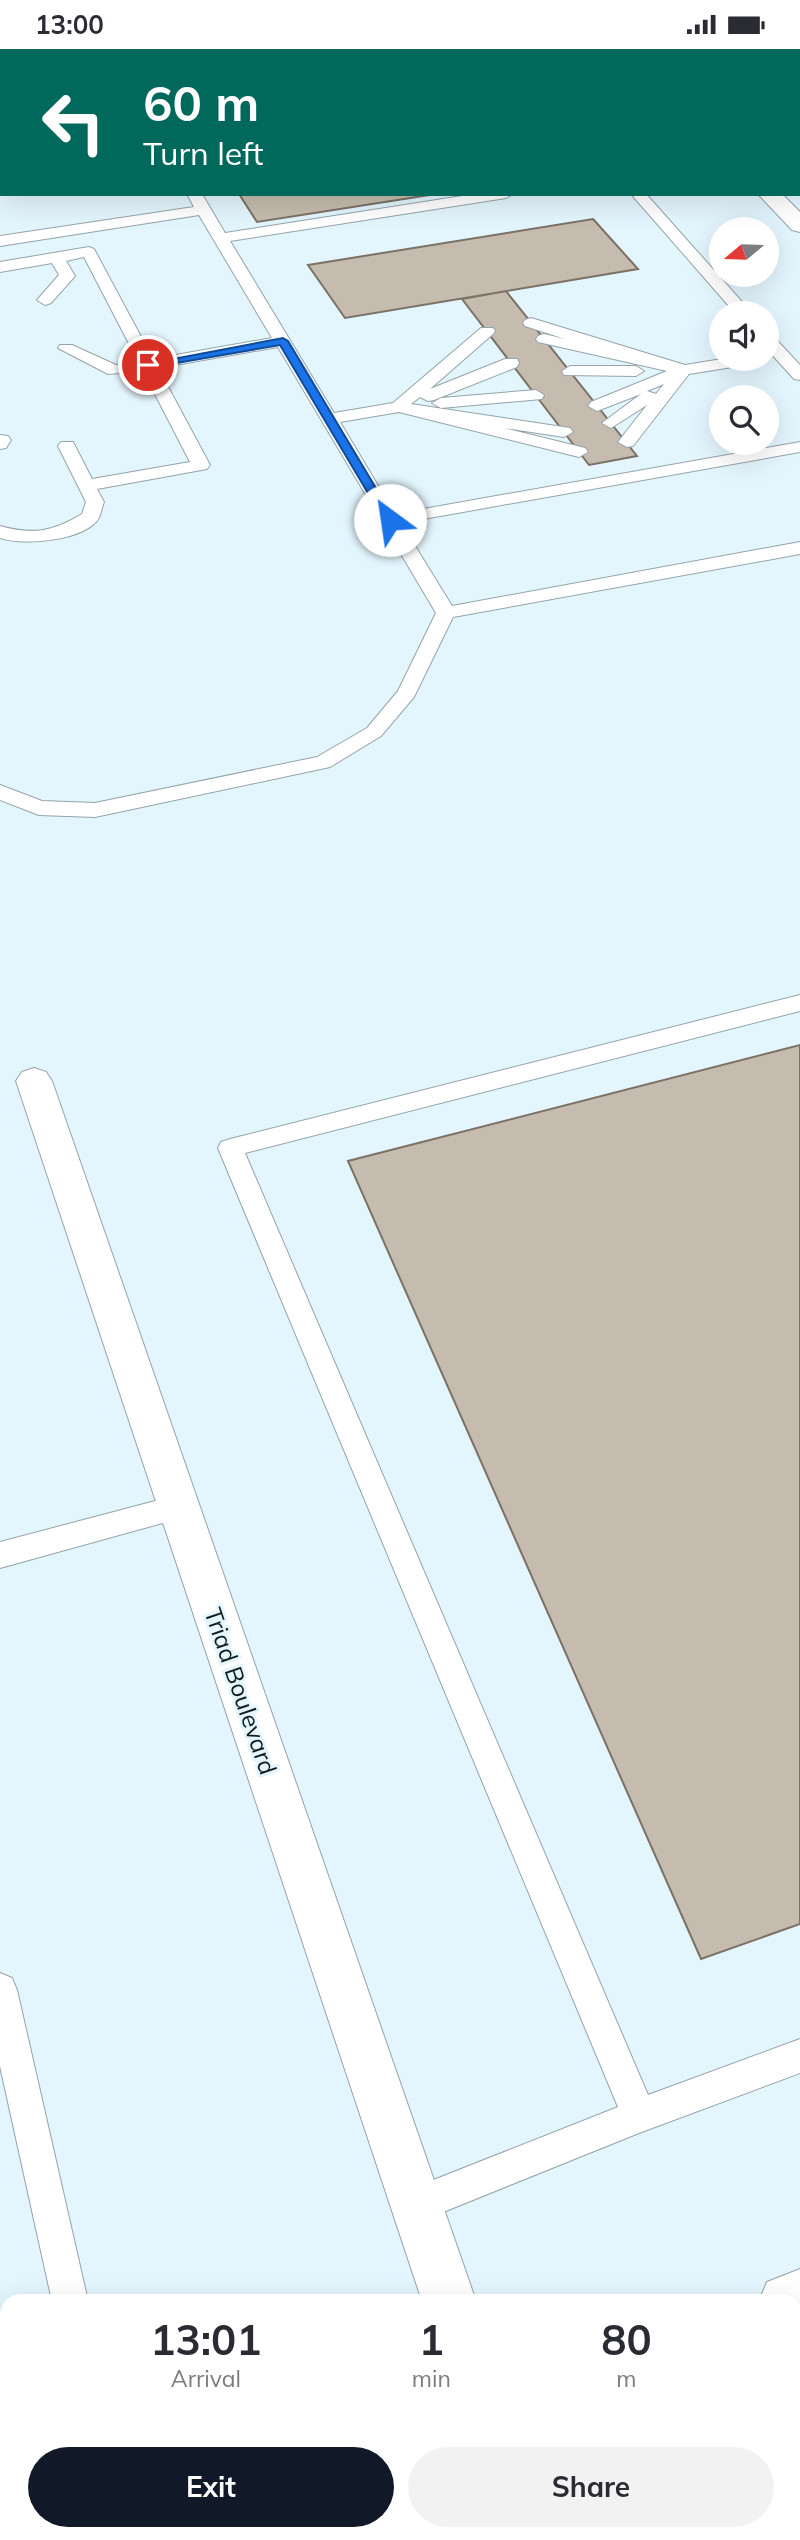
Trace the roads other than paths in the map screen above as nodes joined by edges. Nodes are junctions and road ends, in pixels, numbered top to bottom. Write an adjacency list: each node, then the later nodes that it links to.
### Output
1 (449, 196): 7 (lane)
2 (459, 196): 7 (lane)
3 (464, 196): 7 (lane)
4 (484, 196): 7 (lane)
5 (640, 196): 20 (lane)
6 (771, 196): 12 (street)
7 (428, 201): 9 (lane); 10 (lane); 11 (lane); 13 (lane)
8 (199, 202): 13 (lane); 14 (lane)
9 (388, 202)
10 (344, 208)
11 (296, 216)
12 (800, 225)
13 (221, 238): 24 (lane)
14 (0, 241)
15 (57, 258): 16 (lane); 17 (lane); 33 (lane)
16 (0, 267)
17 (67, 276): 18 (lane); 19 (lane)
18 (68, 297)
19 (45, 300)
20 (733, 301)
21 (526, 316): 36 (lane)
22 (482, 324): 43 (lane)
23 (544, 339): 36 (lane)
24 (283, 341): 33 (lane); 45 (lane)
25 (90, 344): 35 (lane)
26 (66, 348): 35 (lane)
27 (800, 350): 29 (lane)
28 (488, 354): 43 (lane)
29 (779, 354)
30 (556, 355): 36 (lane)
31 (779, 360): 38 (lane)
32 (511, 363): 43 (lane)
33 (148, 365): 35 (lane); 52 (lane)
34 (709, 366): 36 (lane)
35 (114, 370)
36 (684, 370): 37 (lane); 40 (lane); 42 (lane); 46 (lane); 48 (lane)
37 (570, 371)
38 (800, 376)
39 (524, 379): 43 (lane)
40 (582, 387)
41 (536, 395): 43 (lane)
42 (597, 406)
43 (399, 407): 44 (lane); 45 (lane); 47 (lane); 51 (lane)
44 (551, 415)
45 (330, 419): 53 (lane)
46 (611, 423)
47 (564, 432)
48 (627, 442)
49 (67, 446): 52 (lane)
50 (800, 447): 53 (lane)
51 (579, 452)
52 (86, 485): 54 (lane)
53 (390, 520): 56 (lane)
54 (0, 531)
55 (800, 548): 56 (lane)
56 (446, 613): 57 (lane)
57 (0, 792)
58 (800, 1003): 64 (lane)
59 (34, 1081): 60 (street, Triad Boulevard)
60 (178, 1507): 61 (lane); 65 (street, Triad Boulevard)
61 (0, 1555)
62 (0, 1990): 66 (lane)
63 (800, 2056): 64 (lane)
64 (639, 2116): 65 (lane)
65 (416, 2205): 67 (street, Triad Boulevard)
66 (68, 2294)
67 (447, 2294)

